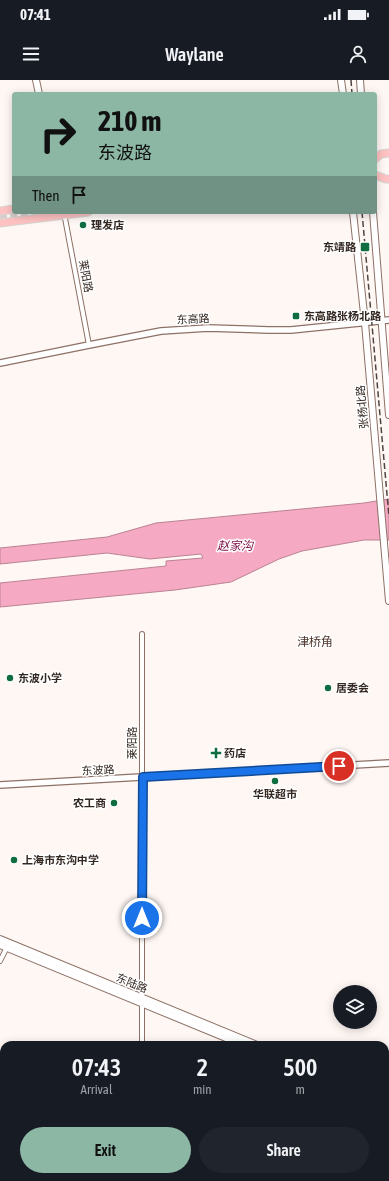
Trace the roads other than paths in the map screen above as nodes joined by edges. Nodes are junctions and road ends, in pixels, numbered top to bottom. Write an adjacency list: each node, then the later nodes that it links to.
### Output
1 (36, 80): 4 (main road)
2 (342, 80): 5 (main road)
3 (360, 80): 6 (main road)
4 (39, 92)
5 (343, 92)
6 (361, 92)
7 (389, 153): 8 (main road)
8 (377, 157)
9 (377, 176): 10 (main road)
10 (389, 179)
11 (12, 208): 12 (main road)
12 (0, 210)
13 (64, 214): 16 (main road); 20 (street, 莱阳路)
14 (353, 214): 19 (main road, 张杨北路)
15 (373, 214): 18 (main road)
16 (0, 223)
17 (389, 320): 18 (street, 东高路)
18 (381, 322): 19 (street, 东高路); 22 (main road)
19 (365, 323): 20 (street, 东高路); 23 (main road, 张杨北路)
20 (89, 345): 21 (street, 东高路)
21 (0, 363)
22 (389, 415)
23 (389, 601)
24 (142, 634): 26 (street, 莱阳路)
25 (389, 763): 26 (street, 东波路)
26 (143, 777): 27 (street, 东波路); 32 (street, 莱阳路)
27 (0, 785)
28 (0, 939): 32 (main road, 东陆路)
29 (0, 944): 30 (main road, 东陆路)
30 (7, 948): 31 (street); 32 (main road, 东陆路)
31 (0, 961)
32 (143, 1001): 33 (street, 莱阳路); 34 (main road, 东陆路); 35 (main road, 东陆路)
33 (142, 1041)
34 (233, 1041)
35 (247, 1041)

